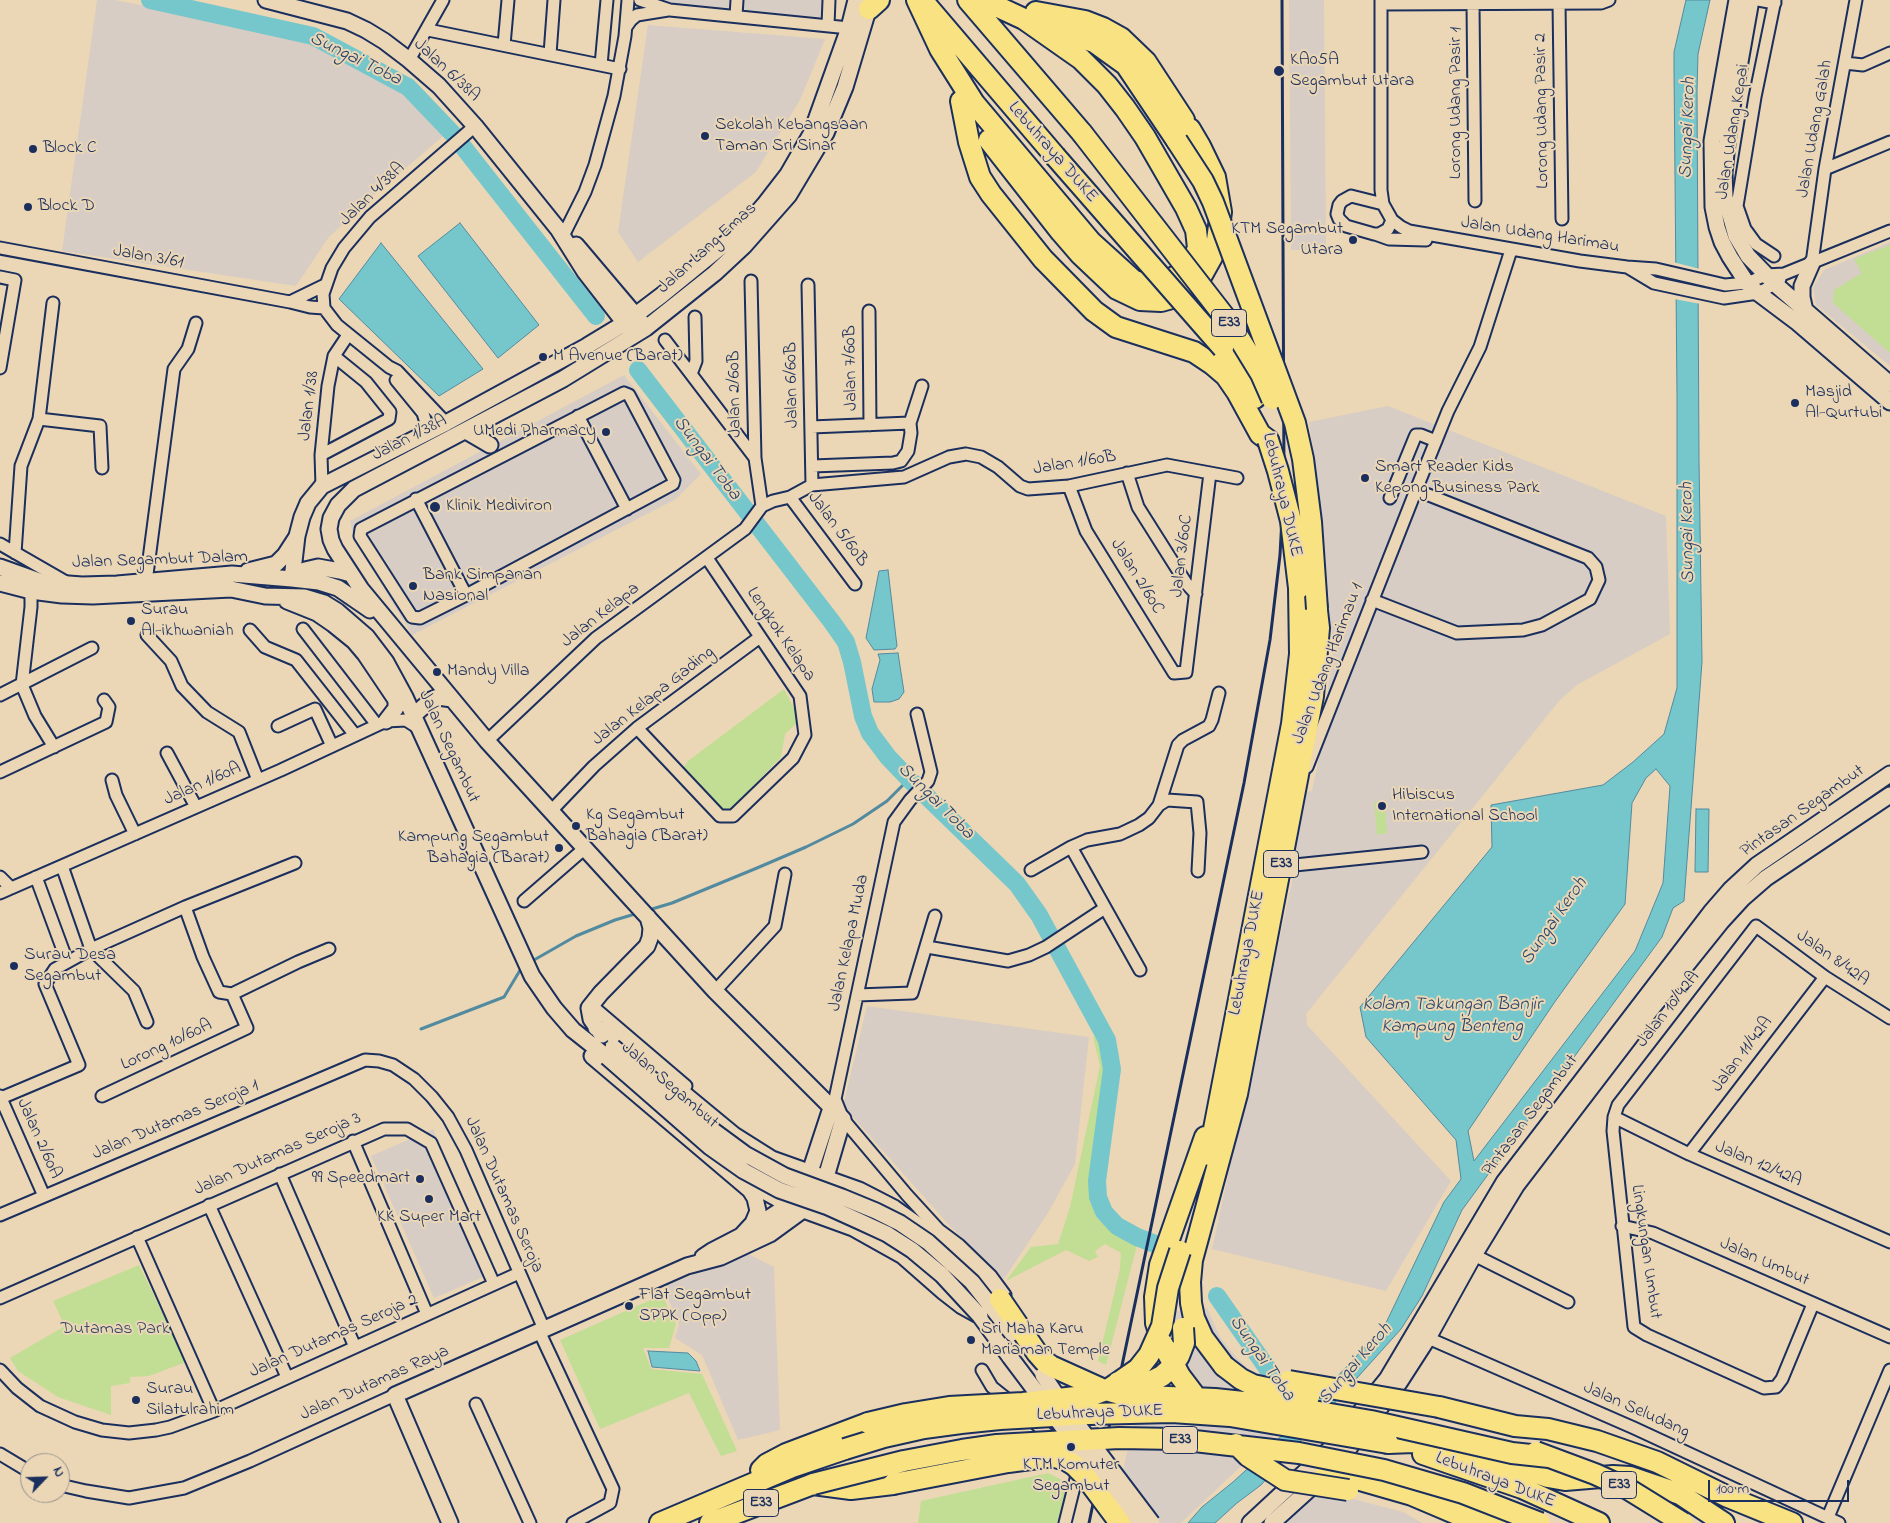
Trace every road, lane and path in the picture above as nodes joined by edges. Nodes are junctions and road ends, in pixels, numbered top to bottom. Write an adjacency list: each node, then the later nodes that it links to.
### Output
1 (266, 0): 34 (main road, Jalan 6/38A)
2 (443, 0): 30 (street)
3 (508, 0): 31 (street)
4 (554, 0): 33 (street)
5 (606, 0): 36 (street)
6 (628, 0): 28 (street)
7 (737, 0): 25 (street)
8 (829, 0): 27 (street)
9 (968, 0): 129 (highway, Lebuhraya DUKE / E33, bridge)
10 (983, 0): 26 (highway)
11 (1012, 0): 38 (highway)
12 (1608, 0): 22 (street)
13 (1737, 0): 60 (main road)
14 (1751, 0): 56 (main road)
15 (1758, 0): 18 (street)
16 (1856, 0): 35 (street, Jalan Udang Galah)
17 (644, 1): 24 (street)
18 (1775, 1): 52 (street, Jalan Udang Kepai)
19 (869, 2): 29 (main road, Jalan Lang Emas); 70 (main road, Jalan Lang Emas)
20 (915, 2): 38 (highway); 90 (highway, Lebuhraya DUKE / E33, bridge)
21 (1381, 2): 23 (street); 43 (street)
22 (1559, 3): 23 (street); 44 (street, Lorong Udang Pasir 2)
23 (1473, 4): 42 (street, Lorong Udang Pasir 1)
24 (670, 10): 25 (street); 28 (street)
25 (736, 16): 27 (street)
26 (1024, 19): 38 (highway); 129 (highway, bridge)
27 (828, 26): 29 (street)
28 (626, 27): 37 (street)
29 (849, 28): 62 (main road, Jalan Lang Emas)
30 (428, 30): 31 (street); 34 (street)
31 (504, 45): 33 (street)
32 (1890, 53): 35 (street)
33 (550, 54): 36 (street)
34 (409, 60): 39 (main road, Jalan 6/38A)
35 (1845, 63): 41 (street, Jalan Udang Galah)
36 (601, 65): 37 (street)
37 (620, 69): 47 (street)
38 (968, 102): 90 (highway)
39 (475, 126): 47 (main road, Jalan 6/38A); 58 (street, Jalan 4/38A)
40 (1890, 142): 41 (street)
41 (1826, 169): 53 (street, Jalan Udang Galah)
42 (1475, 201)
43 (1383, 204): 45 (street); 48 (street)
44 (1562, 219)
45 (1392, 220): 48 (street); 49 (street, Jalan Udang Harimau)
46 (1890, 231): 53 (street)
47 (562, 233): 61 (main road, Jalan 6/38A)
48 (1374, 234): 49 (street, Jalan Udang Harimau)
49 (1448, 239): 51 (street, Jalan Udang Harimau)
50 (0, 248): 63 (street, Jalan 3/61)
51 (1510, 250): 54 (street, Jalan Udang Harimau); 91 (street, Jalan Udang Harimau 1)
52 (1774, 256)
53 (1812, 264): 56 (street); 67 (main road)
54 (1626, 267): 60 (street, Jalan Udang Harimau); 60 (street, Jalan Udang Harimau)
55 (0, 277): 76 (street)
56 (1775, 278): 60 (street); 67 (main road)
57 (751, 281): 94 (street, Jalan 2/60B)
58 (325, 285): 63 (street); 65 (street, Jalan 4/38A)
59 (808, 285): 88 (street, Jalan 6/60B)
60 (1753, 288): 81 (main road)
61 (611, 295): 62 (main road); 70 (main road, Jalan 6/38A); 73 (main road)
62 (662, 295): 70 (main road, Jalan Lang Emas)
63 (290, 302): 65 (street, Jalan 3/61)
64 (53, 303): 83 (street)
65 (324, 308): 71 (street)
66 (869, 310): 87 (street, Jalan 7/60B)
67 (1805, 311): 79 (main road)
68 (695, 317): 77 (street)
69 (196, 323): 119 (street)
70 (635, 325): 73 (main road, Jalan 1/38A); 84 (main road, Jalan 1/38A)
71 (348, 335): 74 (street, Jalan 1/38); 75 (street)
72 (665, 340): 77 (street)
73 (587, 346): 78 (main road, Jalan 1/38A)
74 (334, 356): 93 (street, Jalan 1/38); 93 (street)
75 (389, 367): 85 (street); 89 (street)
76 (0, 368)
77 (691, 374): 94 (street)
78 (519, 383): 84 (main road); 85 (main road, Jalan 1/38A)
79 (1890, 384)
80 (922, 386): 86 (street)
81 (1890, 402)
82 (578, 416): 92 (street); 110 (street); 110 (street)
83 (39, 419): 97 (street); 113 (street)
84 (477, 422): 89 (main road); 92 (main road); 92 (main road); 117 (main road, Jalan 1/38A)
85 (446, 423): 89 (main road, Jalan 1/38A)
86 (910, 423): 87 (street); 95 (street)
87 (870, 425): 88 (street)
88 (811, 427): 96 (street, Jalan 6/60B)
89 (420, 436): 102 (main road, Jalan 1/38A)
90 (1268, 440): 206 (highway, Lebuhraya DUKE / E33, bridge)
91 (1436, 441): 105 (street, Jalan Udang Harimau 1); 107 (street)
92 (493, 452): 108 (street)
93 (321, 455): 102 (street, Jalan 1/38)
94 (755, 458): 109 (street, Jalan 2/60B)
95 (901, 461): 96 (street); 100 (street)
96 (812, 466): 103 (street, Jalan 6/60B)
97 (102, 468)
98 (1127, 473): 99 (street, Jalan 1/60B); 104 (street, Jalan 1/60B); 124 (street)
99 (1210, 473): 101 (street, Jalan 1/60B); 124 (street, Jalan 3/60C)
100 (904, 477): 103 (street, Jalan 1/60B); 104 (street, Jalan 1/60B)
101 (1237, 478)
102 (322, 486): 111 (main road, Jalan 1/38A)
103 (812, 486): 106 (street, Jalan 1/60B)
104 (1069, 486): 136 (street, Jalan 2/60C)
105 (1416, 490): 128 (street, Jalan Udang Harimau 1); 128 (street)
106 (790, 497): 109 (street, Jalan 1/60B); 122 (street, Jalan 5/60B)
107 (1390, 498)
108 (416, 499): 125 (street); 125 (street)
109 (760, 508): 114 (street, Jalan Kelapa)
110 (627, 509): 125 (street)
111 (296, 536): 116 (main road); 118 (main road, Jalan 1/38A)
112 (0, 544): 113 (street)
113 (15, 553): 121 (street)
114 (707, 558): 134 (street, Lengkok Kelapa); 148 (street, Jalan Kelapa)
115 (0, 567): 121 (main road, Jalan Segambut Dalam)
116 (232, 574): 118 (main road, Jalan Segambut Dalam); 119 (main road, Jalan Segambut Dalam)
117 (351, 574): 118 (main road); 132 (main road, Jalan 1/38A)
118 (292, 579): 127 (main road); 132 (main road, Jalan Segambut Dalam)
119 (146, 582): 121 (main road, Jalan Segambut Dalam)
120 (0, 583): 123 (main road, Jalan Segambut Dalam)
121 (68, 583)
122 (855, 584)
123 (31, 591): 126 (main road, Jalan Segambut Dalam); 137 (street)
124 (1196, 594): 136 (street, Jalan 3/60C)
125 (466, 595)
126 (265, 596): 127 (main road, Jalan Segambut Dalam); 144 (main road)
127 (304, 597): 143 (main road, Jalan Segambut)
128 (1372, 600): 166 (street, Jalan Udang Harimau 1)
129 (1317, 609): 224 (highway, Lebuhraya DUKE / E33)
130 (250, 630): 147 (street)
131 (303, 630): 144 (street)
132 (397, 634): 140 (main road, Jalan Segambut)
133 (147, 635): 155 (street)
134 (760, 638): 146 (street, Jalan Kelapa Gading); 146 (street, Lengkok Kelapa)
135 (92, 648): 137 (street)
136 (1186, 672)
137 (22, 685): 139 (street); 150 (street)
138 (1219, 693): 157 (street)
139 (0, 695)
140 (452, 699): 143 (main road); 148 (main road, Jalan Segambut)
141 (104, 700): 150 (street)
142 (917, 714): 190 (street, Jalan Kelapa Muda)
143 (417, 722): 144 (street, Jalan 1/60A); 192 (main road, Jalan Segambut)
144 (382, 723): 147 (street, Jalan 1/60A)
145 (278, 726): 149 (street)
146 (637, 728): 159 (street, Jalan Kelapa Gading)
147 (355, 735): 149 (street, Jalan 1/60A)
148 (487, 741): 159 (main road, Jalan Segambut)
149 (332, 746): 155 (street, Jalan 1/60A)
150 (54, 747): 152 (street)
151 (167, 753): 158 (street)
152 (0, 772)
153 (1890, 774): 271 (main road, Pintasan Segambut)
154 (112, 780): 160 (street)
155 (258, 780): 158 (street, Jalan 1/60A)
156 (1890, 795): 225 (main road, Pintasan Segambut)
157 (1159, 804): 161 (street); 168 (street)
158 (196, 807): 160 (street, Jalan 1/60A)
159 (551, 811): 162 (main road, Jalan Segambut)
160 (135, 834): 165 (street, Jalan 1/60A)
161 (1071, 847): 167 (street); 176 (street)
162 (585, 848): 174 (street); 178 (main road, Jalan Segambut)
163 (1422, 852): 166 (street)
164 (295, 863): 175 (street)
165 (62, 866): 171 (street, Jalan 1/60A); 184 (street)
166 (1285, 866): 202 (street, Jalan Udang Harimau 1)
167 (1031, 870)
168 (1198, 871)
169 (784, 874): 188 (street)
170 (0, 877): 172 (street)
171 (36, 878): 172 (street, Jalan 1/60A); 185 (street)
172 (11, 888): 173 (street, Jalan 1/60A)
173 (0, 893)
174 (524, 901)
175 (185, 907): 184 (street); 189 (street)
176 (1106, 908): 182 (street); 186 (street)
177 (935, 916): 182 (street)
178 (648, 917): 180 (main road); 181 (main road, Jalan Segambut)
179 (1756, 926): 187 (street, Jalan 8/42A); 204 (street, Jalan 10/42A)
180 (647, 946): 181 (main road); 191 (main road)
181 (676, 947): 188 (main road, Jalan Segambut)
182 (927, 947): 190 (street)
183 (329, 949): 189 (street)
184 (91, 950): 185 (street); 194 (street)
185 (67, 961): 200 (street)
186 (1140, 970)
187 (1825, 977): 193 (street, Jalan 8/42A); 209 (street, Jalan 11/42A)
188 (715, 991): 201 (main road, Jalan Segambut)
189 (232, 994): 199 (street, Lorong 10/60A)
190 (857, 995): 201 (street, Jalan Kelapa Muda)
191 (590, 1007): 192 (main road); 195 (main road, Jalan Segambut); 207 (street)
192 (554, 1008): 196 (main road, Jalan Segambut)
193 (1890, 1018)
194 (147, 1022)
195 (596, 1028): 197 (main road, Jalan Segambut); 207 (main road)
196 (573, 1030): 197 (main road, Jalan Segambut); 210 (main road)
197 (610, 1052): 234 (main road, Jalan Segambut, bridge); 243 (main road, Jalan Segambut, bridge)
198 (365, 1060): 214 (street, Jalan Dutamas Seroja 1); 227 (street, Jalan Dutamas Seroja)
199 (102, 1096)
200 (1, 1097): 203 (street, Jalan 2/60A)
201 (833, 1104): 205 (main road, Jalan Segambut); 211 (main road, Jalan Dutamas Raya)
202 (1237, 1109)
203 (3, 1111): 214 (street, Jalan 2/60A)
204 (1614, 1117): 209 (street, Jalan 12/42A); 220 (street, Lingkungan Umbut)
205 (843, 1119): 213 (main road, Jalan Dutamas Raya); 253 (street)
206 (1214, 1122): 224 (highway, Lebuhraya DUKE / E33); 273 (highway, E33, bridge)
207 (731, 1128): 210 (main road); 211 (main road)
208 (353, 1141): 212 (street, Jalan Dutamas Seroja 3); 228 (street, Jalan Dutamas Seroja 3); 233 (street)
209 (1689, 1154): 223 (street, Jalan 12/42A)
210 (729, 1171): 215 (main road); 221 (main road)
211 (810, 1172): 213 (main road); 215 (main road, Jalan Dutamas Raya)
212 (280, 1174): 216 (street, Jalan Dutamas Seroja 3); 238 (street)
213 (832, 1179): 217 (main road, Jalan Dutamas Raya); 219 (main road); 230 (main road)
214 (44, 1196): 218 (street, Jalan Dutamas Seroja 1)
215 (787, 1204): 217 (main road); 221 (main road, Jalan Dutamas Raya)
216 (209, 1205): 222 (street, Jalan Dutamas Seroja 3); 245 (street)
217 (803, 1210): 219 (main road); 226 (main road, Jalan Dutamas Raya)
218 (0, 1214)
219 (822, 1217): 234 (main road, bridge)
220 (1622, 1226): 232 (street, Jalan Umbut); 232 (street, Lingkungan Umbut)
221 (740, 1236): 226 (main road, Jalan Dutamas Raya)
222 (137, 1237): 229 (street, Jalan Dutamas Seroja 3); 248 (street)
223 (1890, 1242)
224 (1187, 1250): 239 (highway, E33); 244 (highway, bridge); 258 (highway, E33, bridge)
225 (1474, 1255): 231 (street); 237 (main road, Pintasan Segambut)
226 (696, 1263): 235 (main road, Jalan Dutamas Raya)
227 (519, 1273): 228 (street, Jalan Dutamas Seroja 2); 235 (street, Jalan Dutamas Seroja)
228 (494, 1284): 233 (street, Jalan Dutamas Seroja 2)
229 (0, 1298)
230 (1000, 1299): 243 (main road, bridge); 244 (highway, bridge)
231 (1568, 1302)
232 (1813, 1304): 236 (street, Jalan Umbut)
233 (427, 1314): 238 (street, Jalan Dutamas Seroja 2)
234 (980, 1316): 269 (main road, Jalan Segambut, bridge)
235 (541, 1330): 246 (main road, Jalan Dutamas Raya); 264 (street, Jalan Dutamas Seroja)
236 (1890, 1337)
237 (1428, 1338): 255 (main road, Pintasan Segambut); 261 (street, Jalan Seludang)
238 (355, 1347): 245 (street, Jalan Dutamas Seroja 2)
239 (1224, 1366): 249 (highway, bridge); 252 (highway, E33, bridge)
240 (0, 1370): 248 (street, Jalan Dutamas Seroja 2)
241 (982, 1370): 253 (street)
242 (1890, 1370): 261 (street)
243 (1043, 1375): 270 (main road, Jalan Segambut, bridge)
244 (1074, 1375): 252 (highway, bridge)
245 (287, 1377): 248 (street, Jalan Dutamas Seroja 2)
246 (395, 1395): 259 (street, Jalan Dutamas Raya); 262 (main road)
247 (476, 1404): 263 (street)
248 (214, 1411)
249 (1515, 1426): 260 (highway); 280 (highway)
250 (1388, 1443): 258 (highway, Lebuhraya DUKE / E33, bridge); 260 (highway); 277 (highway, Lebuhraya DUKE / E33)
251 (0, 1454): 254 (street)
252 (1549, 1457): 278 (highway, E33, bridge)
253 (1080, 1461): 267 (street)
254 (20, 1466)
255 (1324, 1476): 272 (main road, Pintasan Segambut); 274 (highway)
256 (1418, 1479): 257 (highway, Lebuhraya DUKE / E33, bridge); 275 (highway, bridge); 276 (highway, Lebuhraya DUKE / E33, bridge)
257 (813, 1484): 266 (highway, Lebuhraya DUKE / E33); 268 (highway, bridge)
258 (746, 1485): 265 (highway, Lebuhraya DUKE / E33)
259 (70, 1487)
260 (1707, 1511): 279 (highway)
261 (1828, 1517): 281 (street, Jalan Seludang)
262 (450, 1523)
263 (530, 1523)
264 (573, 1523)
265 (660, 1523)
266 (710, 1523)
267 (1065, 1523)
268 (1120, 1523)
269 (1135, 1523)
270 (1152, 1523)
271 (1250, 1523)
272 (1272, 1523)
273 (1447, 1523)
274 (1478, 1523)
275 (1508, 1523)
276 (1540, 1523)
277 (1600, 1523)
278 (1684, 1523)
279 (1724, 1523)
280 (1792, 1523)
281 (1839, 1523)

